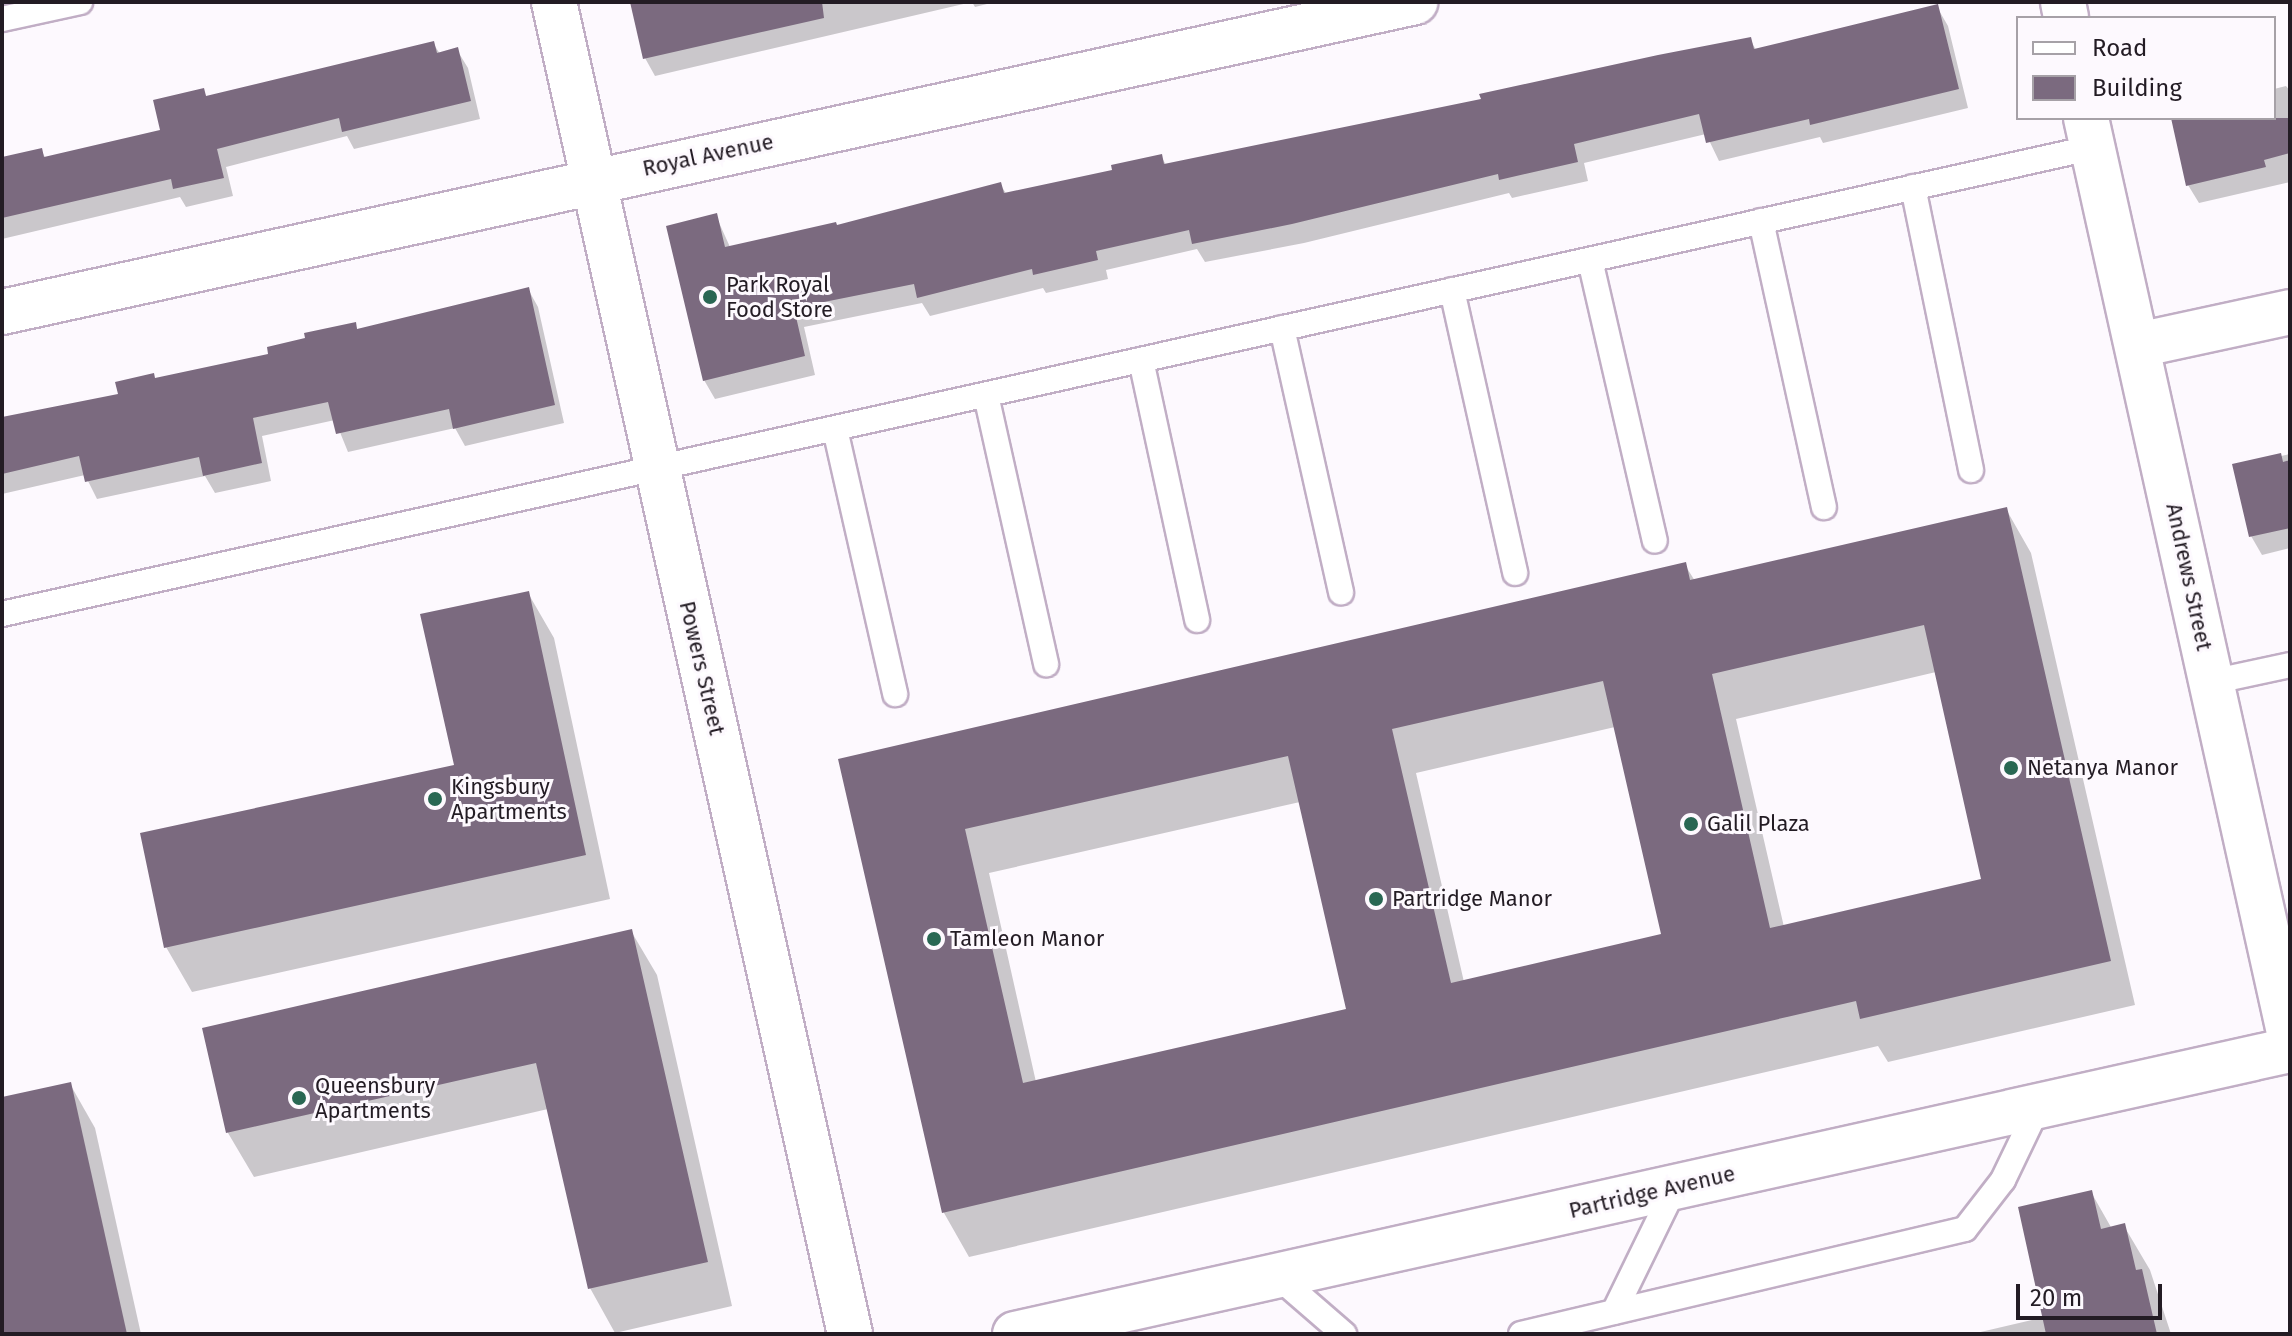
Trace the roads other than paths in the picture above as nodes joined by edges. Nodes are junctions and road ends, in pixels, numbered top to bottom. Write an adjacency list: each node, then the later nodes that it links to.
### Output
1 (80, 2): 4 (lane)
2 (554, 2): 6 (street, Powers Street)
3 (1415, 2): 6 (street, Royal Avenue)
4 (2, 19)
5 (2088, 133): 7 (lane); 14 (street, Andrews Street)
6 (594, 179): 11 (street, Royal Avenue); 18 (street, Powers Street)
7 (1913, 187): 8 (lane); 19 (lane)
8 (1761, 221): 9 (lane); 20 (lane)
9 (1590, 260): 10 (lane); 21 (lane)
10 (1452, 290): 13 (lane); 22 (lane)
11 (2, 312)
12 (2290, 312): 14 (street)
13 (1282, 328): 15 (lane); 23 (lane)
14 (2138, 345): 28 (street, Andrews Street)
15 (1141, 360): 16 (lane); 25 (lane)
16 (986, 395): 17 (lane); 26 (lane)
17 (835, 429): 18 (lane); 29 (lane)
18 (658, 468): 24 (lane); 36 (street, Powers Street)
19 (1971, 470)
20 (1824, 507)
21 (1655, 541)
22 (1515, 573)
23 (1341, 592)
24 (2, 614)
25 (1197, 620)
26 (1046, 664)
27 (2290, 665): 28 (lane)
28 (2211, 682): 30 (street, Andrews Street)
29 (895, 694)
30 (2290, 1037)
31 (2290, 1050): 32 (street, Partridge Avenue)
32 (2038, 1107): 33 (street, Partridge Avenue); 35 (lane)
33 (1675, 1187): 34 (street, Partridge Avenue); 35 (lane)
34 (1277, 1276): 37 (street, Partridge Avenue); 38 (lane)
35 (1614, 1312): 39 (lane)
36 (850, 1334)
37 (1015, 1334)
38 (1344, 1334)
39 (1521, 1334)

